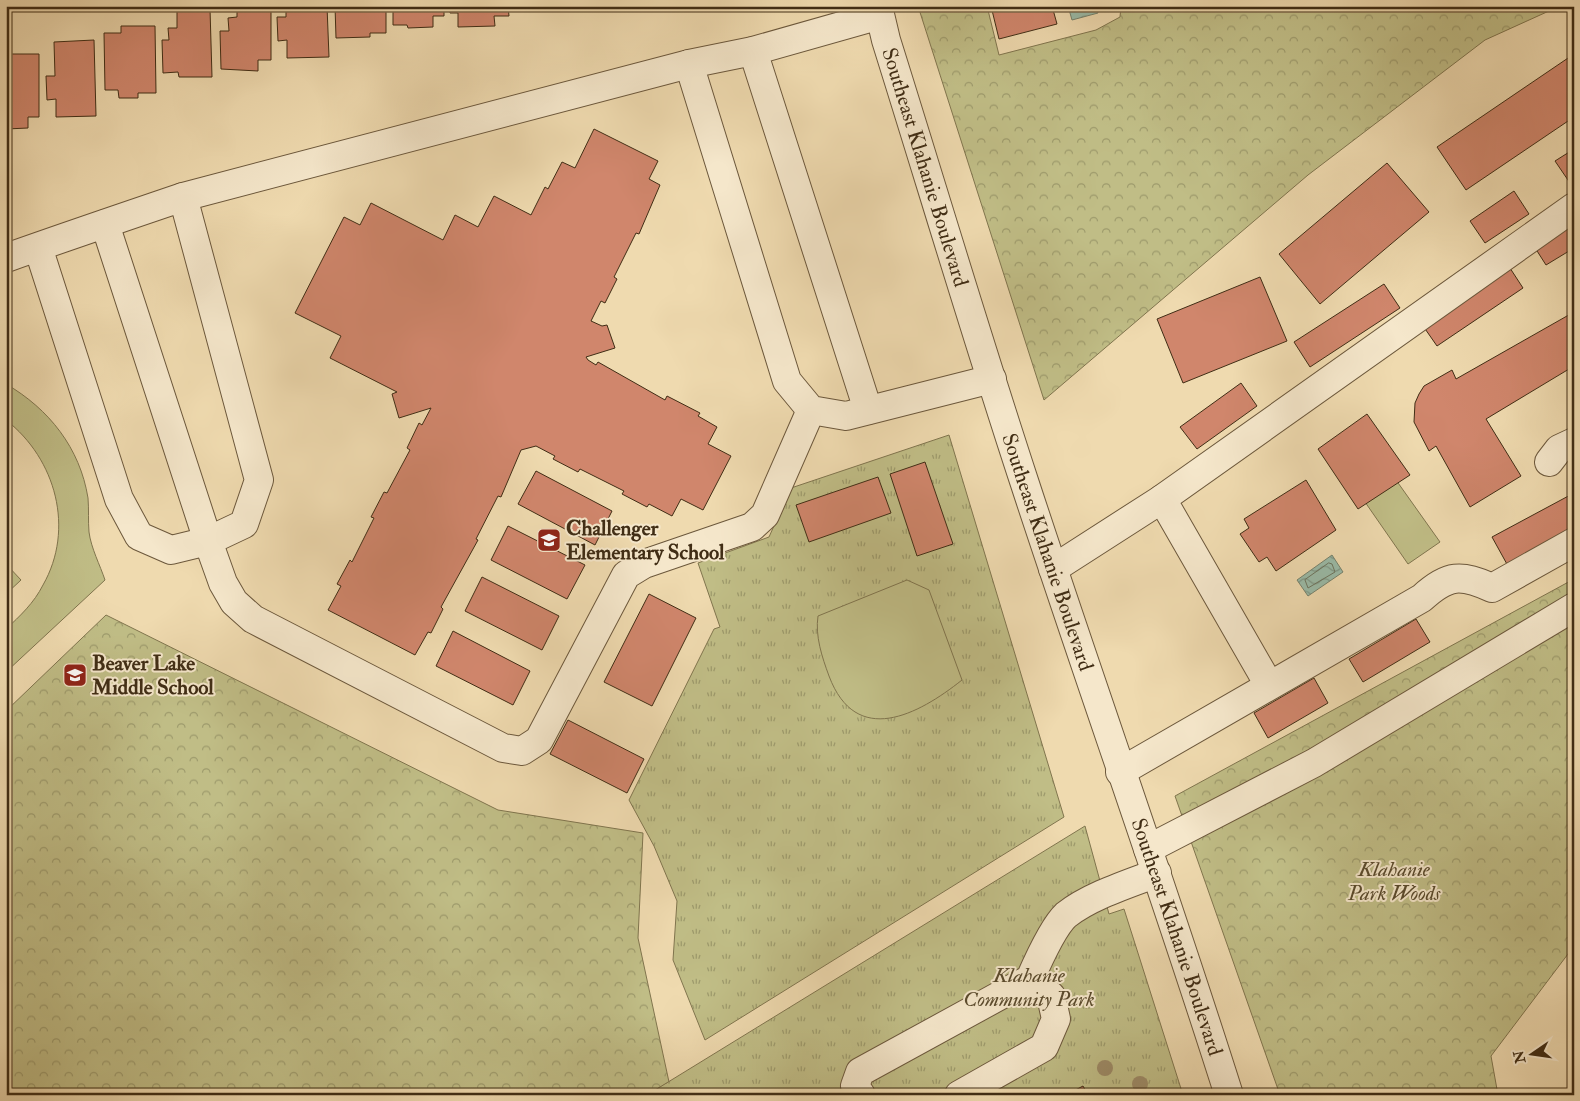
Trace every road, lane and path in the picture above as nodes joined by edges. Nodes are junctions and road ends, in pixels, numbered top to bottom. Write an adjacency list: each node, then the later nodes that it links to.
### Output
1 (879, 10): 2 (street); 9 (street, Southeast Klahanie Boulevard)
2 (753, 51): 3 (street); 11 (street)
3 (689, 64): 4 (street); 10 (street)
4 (183, 197): 6 (street); 15 (street)
5 (1574, 207): 14 (street)
6 (105, 224): 7 (street); 15 (street)
7 (38, 247): 8 (street); 15 (street)
8 (6, 258)
9 (992, 379): 11 (street); 17 (street, Southeast Klahanie Boulevard)
10 (811, 410): 11 (street); 15 (street)
11 (868, 410)
12 (1574, 442): 13 (street)
13 (1549, 462)
14 (1162, 499): 17 (street); 19 (street)
15 (208, 541)
16 (1574, 542): 19 (street)
17 (1053, 569): 20 (street, Southeast Klahanie Boulevard)
18 (1574, 607): 21 (street)
19 (1269, 685): 20 (street)
20 (1120, 772): 21 (street, Southeast Klahanie Boulevard)
21 (1153, 861): 22 (street); 25 (street, Southeast Klahanie Boulevard)
22 (1030, 979): 23 (street); 24 (street)
23 (861, 1095)
24 (958, 1095)
25 (1229, 1095)

